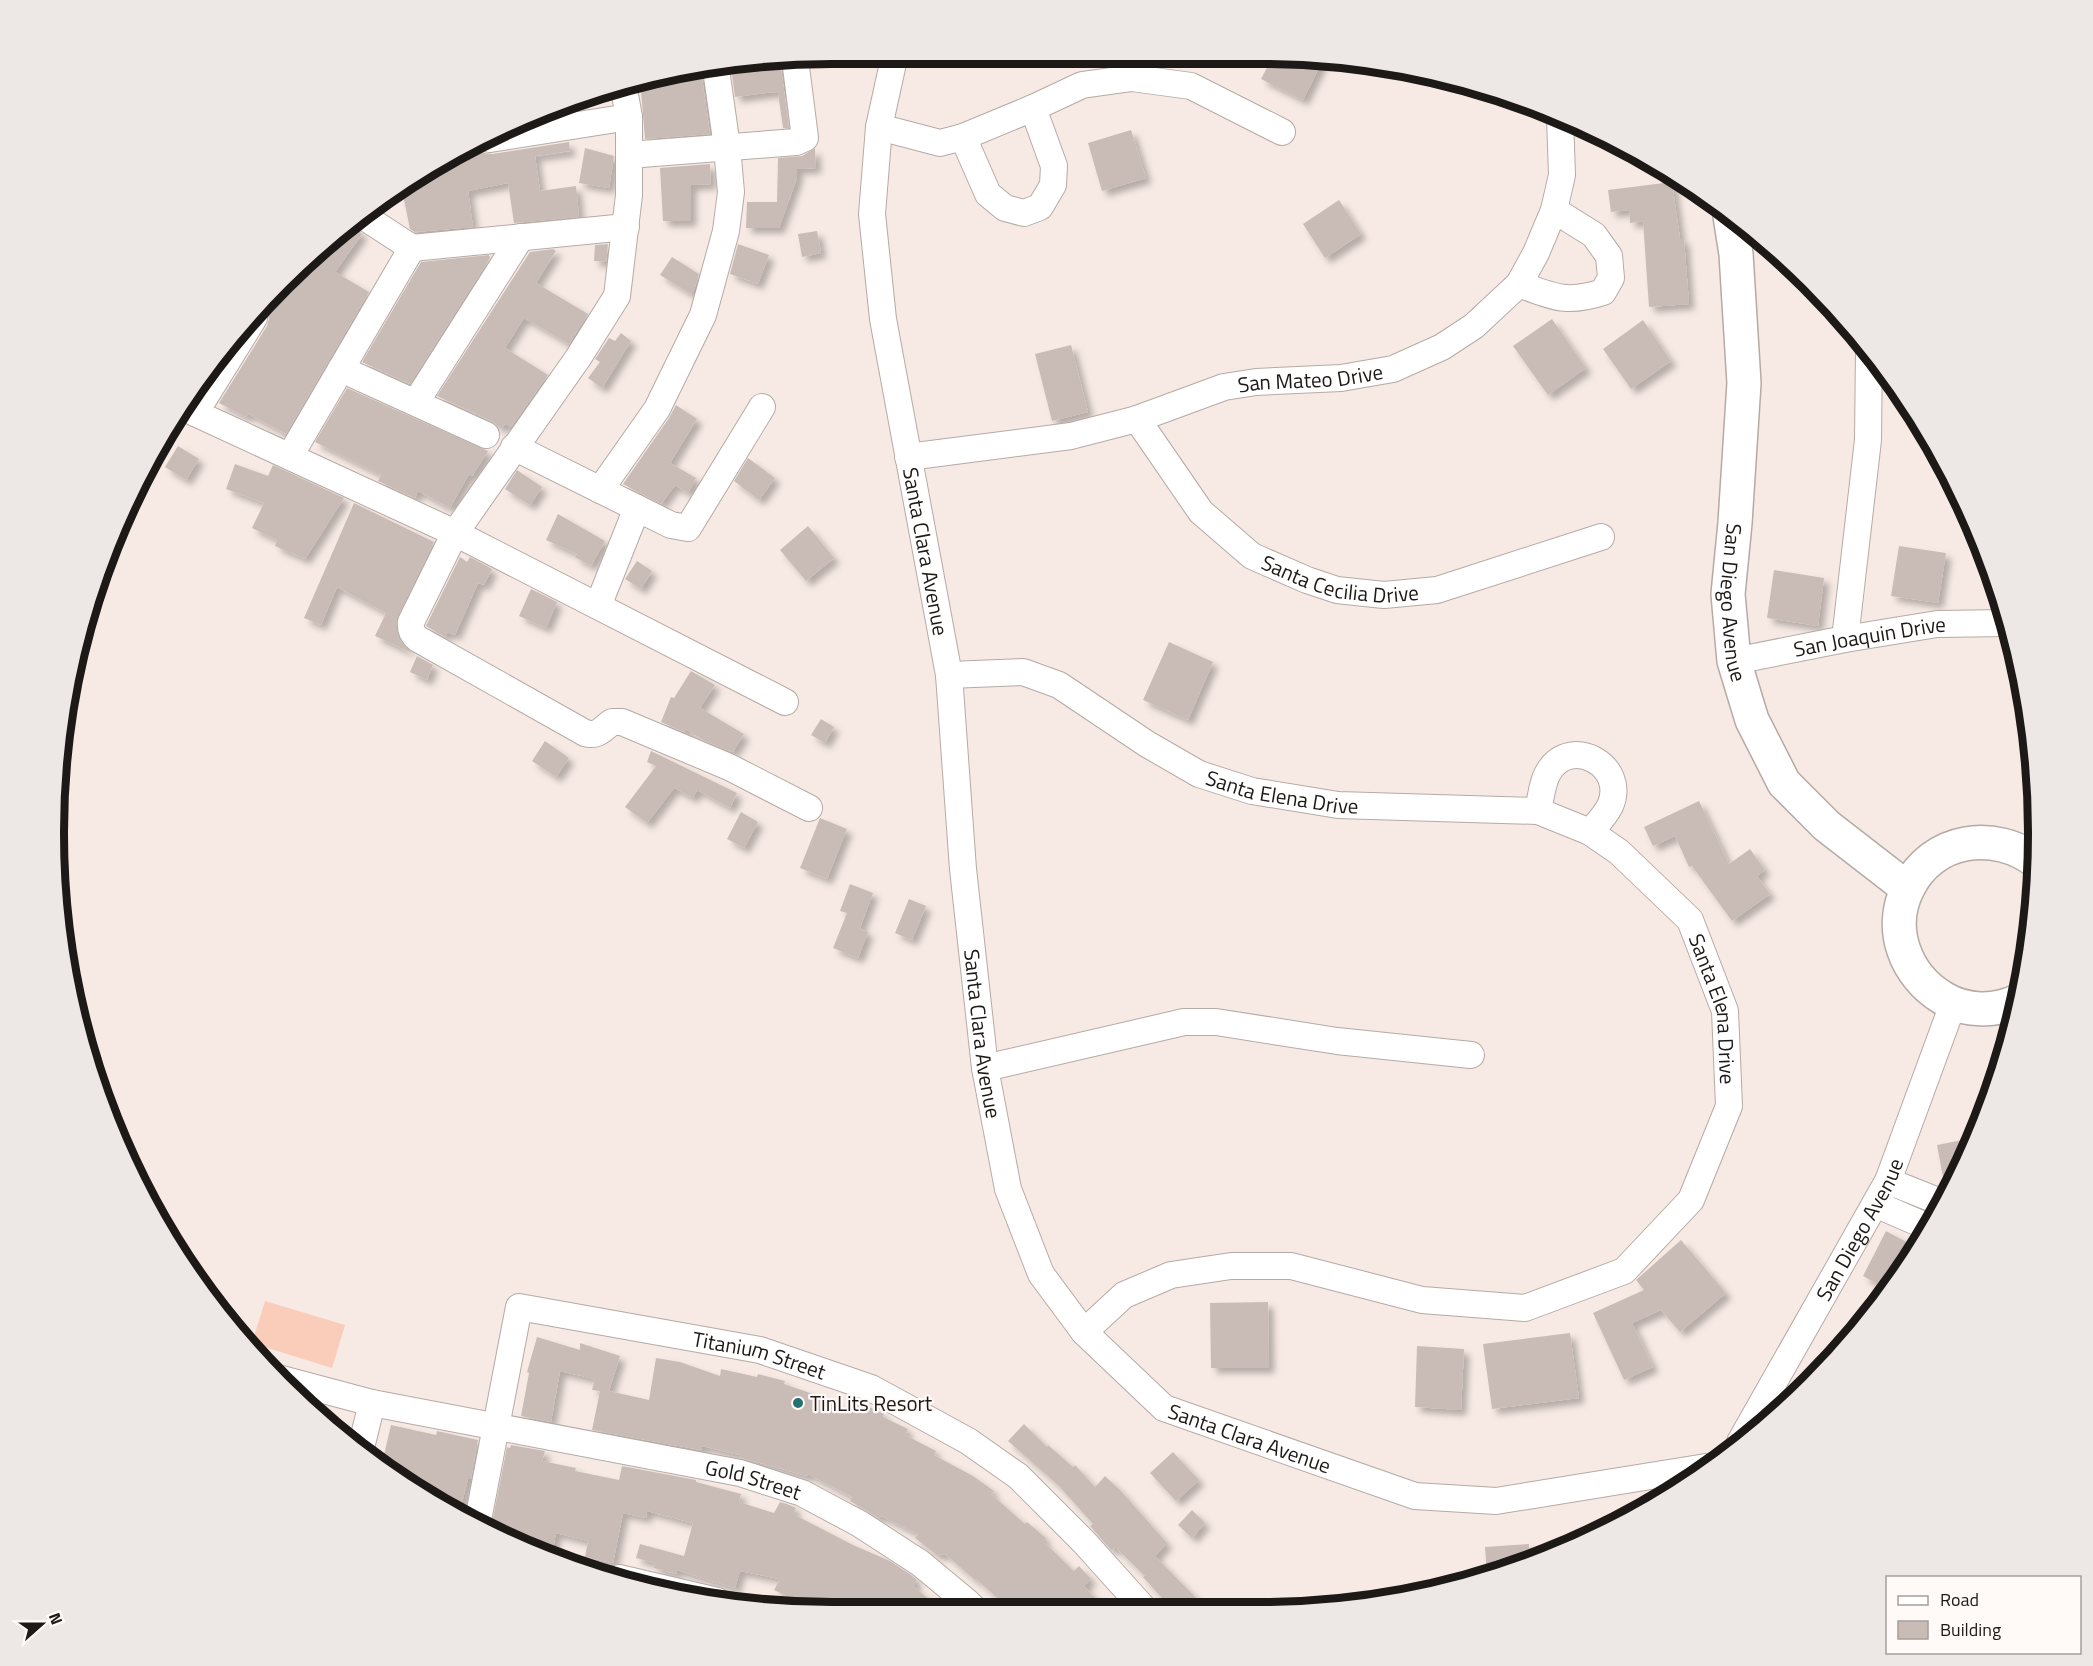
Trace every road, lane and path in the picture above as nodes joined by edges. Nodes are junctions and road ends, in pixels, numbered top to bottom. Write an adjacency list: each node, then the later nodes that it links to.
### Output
1 (893, 64): 8 (street, Santa Clara Avenue)
2 (796, 65): 12 (street)
3 (717, 74): 12 (street)
4 (625, 94): 6 (street)
5 (1033, 108): 9 (street); 11 (street); 11 (street)
6 (629, 117): 10 (street); 13 (street)
7 (1560, 126): 14 (street, San Mateo Drive)
8 (879, 127): 11 (street); 30 (street, Santa Clara Avenue)
9 (1282, 132)
10 (513, 135)
11 (963, 137)
12 (728, 147): 13 (street); 31 (street)
13 (629, 155): 17 (street)
14 (1554, 210): 20 (street, San Mateo Drive); 20 (street)
15 (369, 220): 19 (street)
16 (1732, 226): 38 (street, San Diego Avenue)
17 (626, 227): 18 (street); 28 (street)
18 (521, 237): 19 (street); 23 (street)
19 (412, 248): 22 (street)
20 (1518, 284): 26 (street, San Mateo Drive)
21 (1869, 364): 37 (street)
22 (342, 369): 23 (street); 29 (street)
23 (416, 402): 27 (street)
24 (762, 407): 32 (street)
25 (191, 410): 29 (street)
26 (1137, 419): 30 (street, San Mateo Drive); 34 (street, Santa Cecilia Drive)
27 (486, 435)
28 (514, 447): 31 (street); 33 (street)
29 (290, 456): 33 (street)
30 (908, 457): 39 (street, Santa Clara Avenue)
31 (600, 490): 32 (street)
32 (637, 508): 35 (street)
33 (454, 533): 35 (street); 41 (street)
34 (1601, 537)
35 (598, 606): 40 (street)
36 (1999, 623): 37 (street, San Joaquin Drive)
37 (1845, 639): 38 (street, San Joaquin Drive)
38 (1734, 661): 45 (street, San Diego Avenue)
39 (949, 675): 42 (street, Santa Elena Drive); 49 (street, Santa Clara Avenue)
40 (785, 702)
41 (809, 808)
42 (1538, 811): 43 (street, Santa Elena Drive); 43 (street)
43 (1590, 832): 54 (street, Santa Elena Drive)
44 (2028, 855): 45 (street)
45 (1908, 888): 46 (street)
46 (1953, 1004): 47 (street); 50 (street, San Diego Avenue)
47 (2009, 1005)
48 (1472, 1055): 49 (street)
49 (985, 1068): 54 (street, Santa Clara Avenue)
50 (1888, 1180): 51 (street); 52 (street, San Diego Avenue)
51 (1935, 1200)
52 (1875, 1204): 53 (street); 57 (street, San Diego Avenue)
53 (1921, 1224)
54 (1084, 1332): 60 (street, Santa Clara Avenue)
55 (297, 1383): 56 (street, Gold Street)
56 (372, 1403): 58 (street, Gold Street); 59 (street)
57 (1749, 1425)
58 (496, 1427): 61 (street); 62 (street, Gold Street); 63 (street, Titanium Street)
59 (363, 1441)
60 (1691, 1470)
61 (479, 1515)
62 (968, 1602)
63 (1138, 1602)

